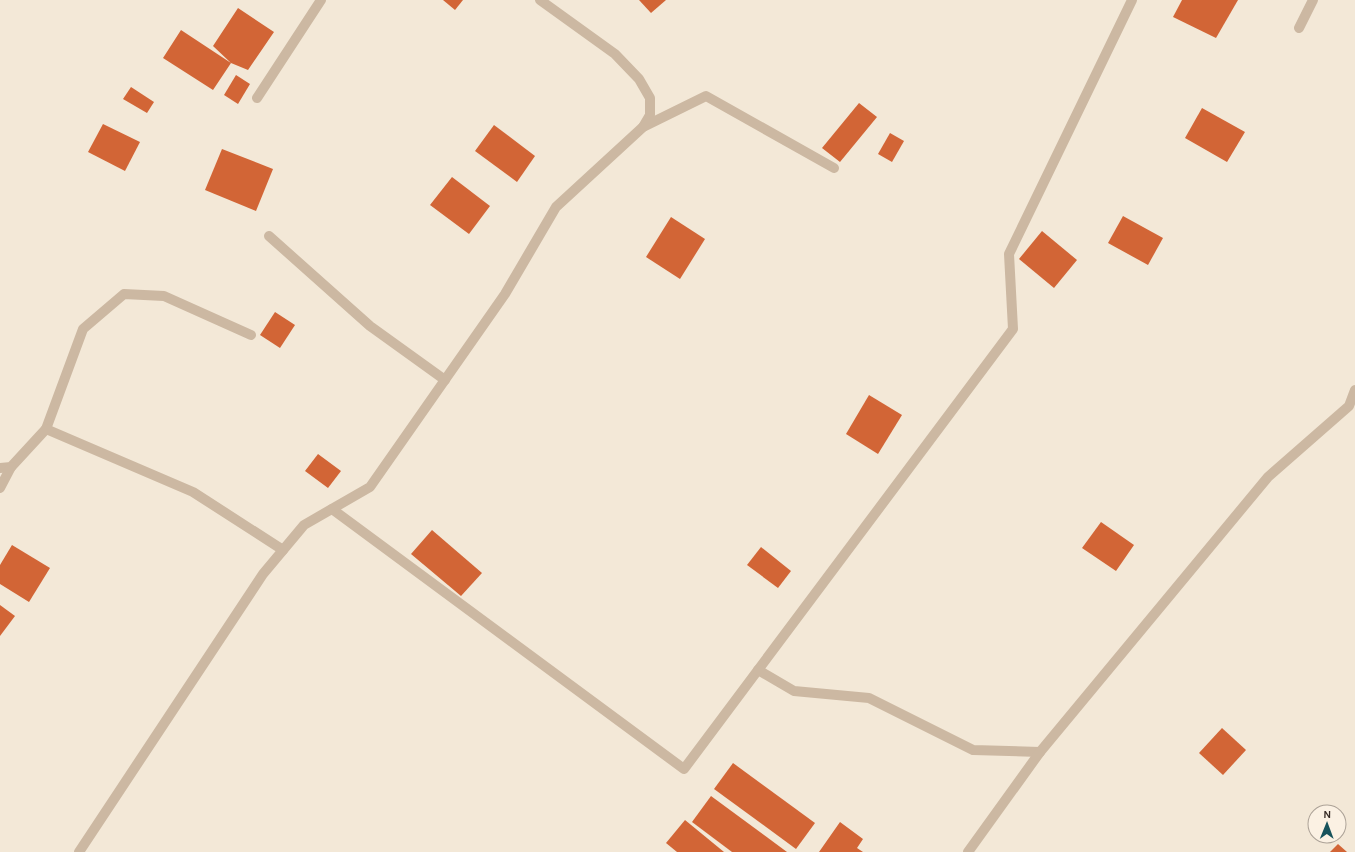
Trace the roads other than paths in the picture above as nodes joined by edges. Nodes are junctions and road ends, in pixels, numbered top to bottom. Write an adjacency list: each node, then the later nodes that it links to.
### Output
1 (321, 0): 6 (street)
2 (540, 0): 7 (street)
3 (1132, 0): 19 (street)
4 (1313, 0): 5 (street)
5 (1299, 28)
6 (257, 98)
7 (644, 128): 8 (street); 11 (street)
8 (834, 168)
9 (269, 236): 11 (street)
10 (251, 335): 13 (street)
11 (445, 380): 17 (street)
12 (1355, 390): 20 (street)
13 (46, 429): 14 (street); 18 (street)
14 (11, 467): 15 (street); 16 (street)
15 (0, 468)
16 (0, 488)
17 (332, 509): 18 (street); 19 (street)
18 (283, 550): 21 (street)
19 (758, 670): 20 (street)
20 (1040, 752): 22 (street)
21 (79, 852)
22 (968, 852)

